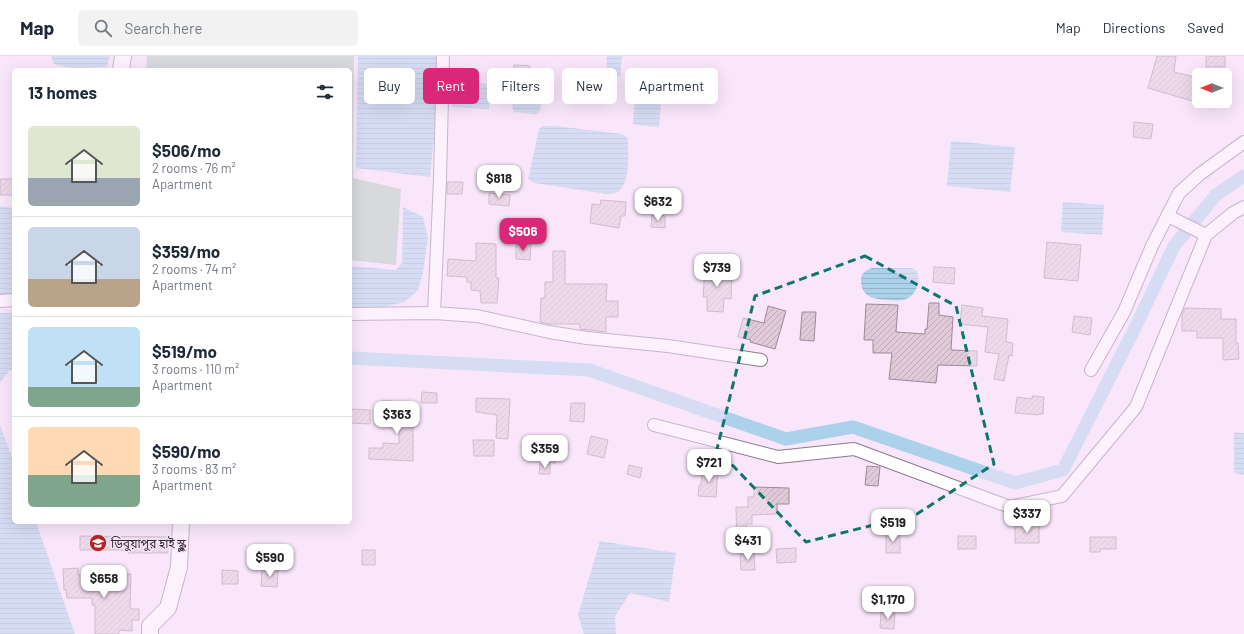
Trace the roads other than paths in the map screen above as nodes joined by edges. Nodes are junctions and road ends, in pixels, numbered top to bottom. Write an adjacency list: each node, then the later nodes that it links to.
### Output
1 (123, 56): 3 (street)
2 (443, 56): 10 (street)
3 (121, 68)
4 (1244, 142): 6 (street)
5 (1244, 207): 7 (street)
6 (1168, 216): 7 (street); 13 (street)
7 (1206, 234): 14 (street)
8 (12, 300): 9 (street)
9 (0, 301)
10 (434, 313): 11 (street); 12 (street)
11 (352, 314)
12 (761, 360)
13 (1091, 370)
14 (654, 425)
15 (181, 524): 16 (street)
16 (150, 634)

